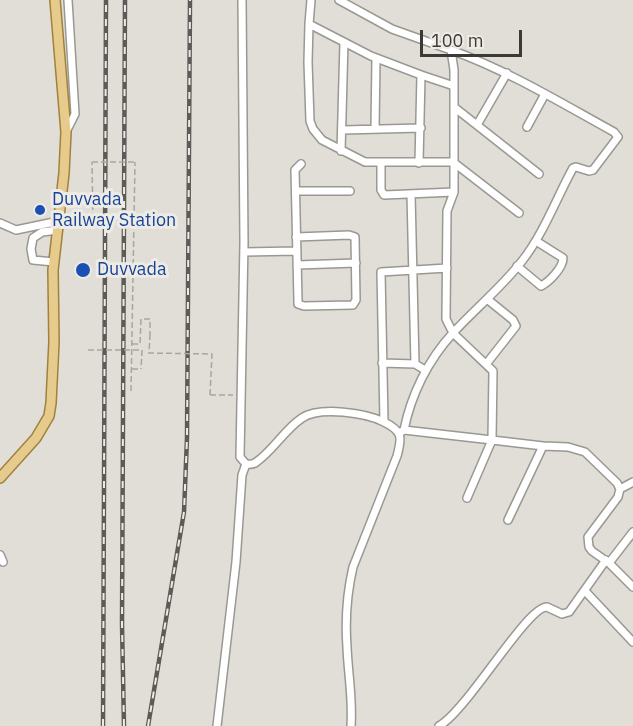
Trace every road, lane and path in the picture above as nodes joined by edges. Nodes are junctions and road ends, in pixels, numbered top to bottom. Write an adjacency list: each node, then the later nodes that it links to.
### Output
1 (56, 0): 20 (main road)
2 (68, 0): 20 (street)
3 (242, 0): 37 (street)
4 (311, 0): 6 (street)
5 (339, 0): 8 (street)
6 (309, 24): 7 (street); 21 (street)
7 (344, 42): 9 (street); 19 (street)
8 (451, 50): 10 (street); 12 (street)
9 (376, 58): 11 (street); 18 (street)
10 (507, 73): 13 (street); 15 (street)
11 (421, 75): 12 (street); 17 (street)
12 (454, 86): 14 (street)
13 (545, 94): 16 (street); 35 (street)
14 (454, 107): 15 (street); 23 (street)
15 (477, 125): 26 (street)
16 (527, 127)
17 (421, 128): 18 (street); 24 (street)
18 (375, 129): 19 (street)
19 (343, 130): 21 (street)
20 (66, 132): 33 (main road)
21 (341, 151): 22 (street)
22 (381, 162): 24 (street); 30 (street)
23 (453, 162): 24 (street); 29 (street); 31 (street)
24 (420, 163)
25 (301, 164): 27 (street)
26 (539, 174)
27 (296, 191): 28 (street); 34 (street)
28 (350, 191)
29 (454, 192): 30 (street); 42 (street)
30 (411, 194): 43 (street)
31 (519, 213)
32 (0, 223): 33 (street)
33 (58, 226): 38 (main road); 38 (street); 46 (path, bridge)
34 (296, 237): 36 (street); 39 (street)
35 (536, 241): 41 (street); 41 (street)
36 (297, 251): 37 (street); 40 (street)
37 (244, 252): 54 (street)
38 (54, 262): 60 (main road)
39 (356, 263): 40 (street); 40 (street)
40 (297, 265)
41 (517, 266): 44 (street)
42 (447, 268): 43 (street); 45 (street)
43 (413, 270): 48 (street); 50 (street)
44 (487, 299): 45 (street); 49 (street)
45 (453, 333): 49 (street); 52 (street)
46 (132, 344): 51 (path); 54 (path, bridge)
47 (88, 350): 51 (path, bridge)
48 (382, 363): 50 (street); 55 (street)
49 (487, 363): 57 (street)
50 (415, 364): 52 (street)
51 (131, 369): 53 (path)
52 (425, 370): 56 (street)
53 (131, 391)
54 (242, 395): 59 (street)
55 (384, 422): 56 (street); 59 (street)
56 (402, 431): 57 (street); 71 (street)
57 (492, 440): 58 (street); 63 (street)
58 (543, 446): 62 (street); 64 (street)
59 (246, 464): 70 (street)
60 (0, 478)
61 (633, 482): 62 (street)
62 (620, 489): 66 (street)
63 (467, 498)
64 (508, 520)
65 (633, 532): 66 (street)
66 (607, 562): 67 (street); 68 (street)
67 (633, 587)
68 (585, 591): 69 (street); 72 (street)
69 (633, 642)
70 (217, 726)
71 (351, 726)
72 (439, 726)

